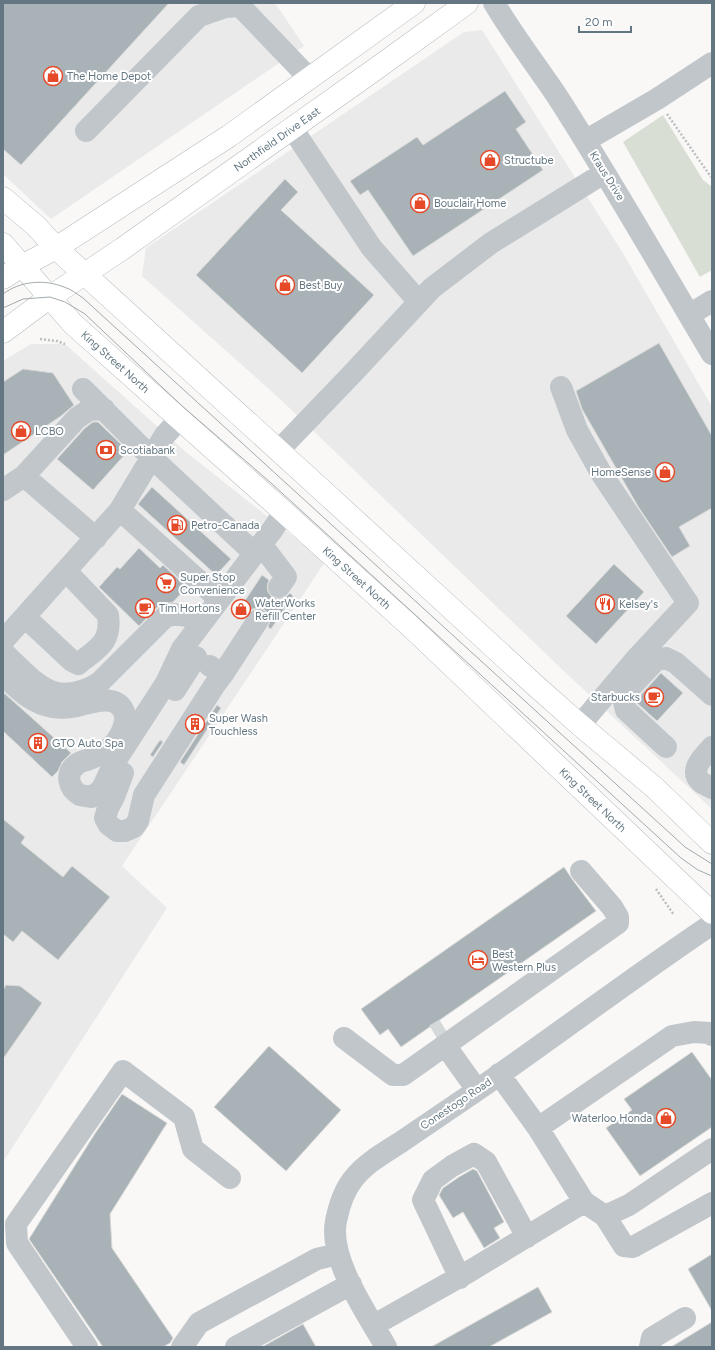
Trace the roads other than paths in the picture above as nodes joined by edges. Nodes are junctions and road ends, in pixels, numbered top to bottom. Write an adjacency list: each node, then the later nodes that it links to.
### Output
1 (414, 3): 5 (main road)
2 (467, 3): 6 (main road, Northfield Drive East)
3 (494, 3): 8 (street, Kraus Drive)
4 (712, 63): 8 (street)
5 (308, 78): 7 (street); 12 (main road)
6 (292, 128): 14 (main road, Northfield Drive East); 18 (street)
7 (86, 131)
8 (585, 141): 9 (street, Kraus Drive)
9 (604, 172): 18 (street); 19 (street, Kraus Drive)
10 (3, 198): 12 (main road)
11 (3, 244): 13 (main road, King Street North)
12 (56, 248): 13 (main road); 14 (main road)
13 (22, 266): 15 (main road); 16 (main road, King Street North)
14 (85, 274): 16 (main road, Northfield Drive East); 26 (main road)
15 (3, 278)
16 (50, 298): 20 (main road, Northfield Drive East); 25 (main road, King Street North)
17 (712, 301): 19 (street)
18 (419, 302): 26 (street)
19 (689, 315): 21 (street, Kraus Drive)
20 (3, 332)
21 (712, 354)
22 (561, 387): 46 (street)
23 (83, 389): 24 (street)
24 (104, 409): 27 (street); 28 (street)
25 (180, 420): 27 (street); 31 (main road, King Street North)
26 (279, 450): 46 (main road)
27 (151, 457): 30 (street); 33 (street)
28 (24, 476): 29 (street); 32 (street)
29 (3, 490)
30 (120, 510): 32 (street); 36 (street)
31 (284, 512): 33 (street); 52 (main road, King Street North)
32 (96, 538): 34 (street)
33 (258, 548): 35 (street); 36 (street)
34 (66, 571): 37 (street); 37 (street)
35 (279, 587)
36 (219, 599): 38 (street)
37 (25, 617): 40 (street)
38 (204, 620): 41 (street); 42 (street)
39 (258, 620): 43 (street)
40 (3, 641)
41 (3, 652)
42 (189, 653): 43 (street); 43 (street); 44 (street)
43 (223, 674)
44 (3, 675)
45 (712, 695): 47 (street)
46 (580, 726): 50 (main road)
47 (666, 747)
48 (712, 747): 49 (street)
49 (712, 788)
50 (712, 843)
51 (581, 871): 56 (street)
52 (712, 913)
53 (712, 924): 57 (street, Conestogo Road)
54 (712, 1035): 59 (street)
55 (344, 1038): 56 (street)
56 (444, 1039): 58 (street)
57 (499, 1074): 58 (street, Conestogo Road); 59 (street)
58 (477, 1090): 66 (street, Conestogo Road)
59 (538, 1128): 62 (street)
60 (712, 1149): 64 (street)
61 (230, 1178): 71 (street)
62 (584, 1202): 64 (street); 65 (street)
63 (712, 1203): 64 (street)
64 (605, 1216)
65 (527, 1236): 67 (street); 67 (street)
66 (338, 1254): 68 (street, Conestogo Road); 72 (street)
67 (460, 1278): 70 (street)
68 (351, 1284): 70 (street, Conestogo Road); 73 (street)
69 (685, 1318): 75 (street)
70 (374, 1325): 74 (street, Conestogo Road)
71 (87, 1347)
72 (182, 1347)
73 (236, 1347)
74 (386, 1347)
75 (650, 1347)

